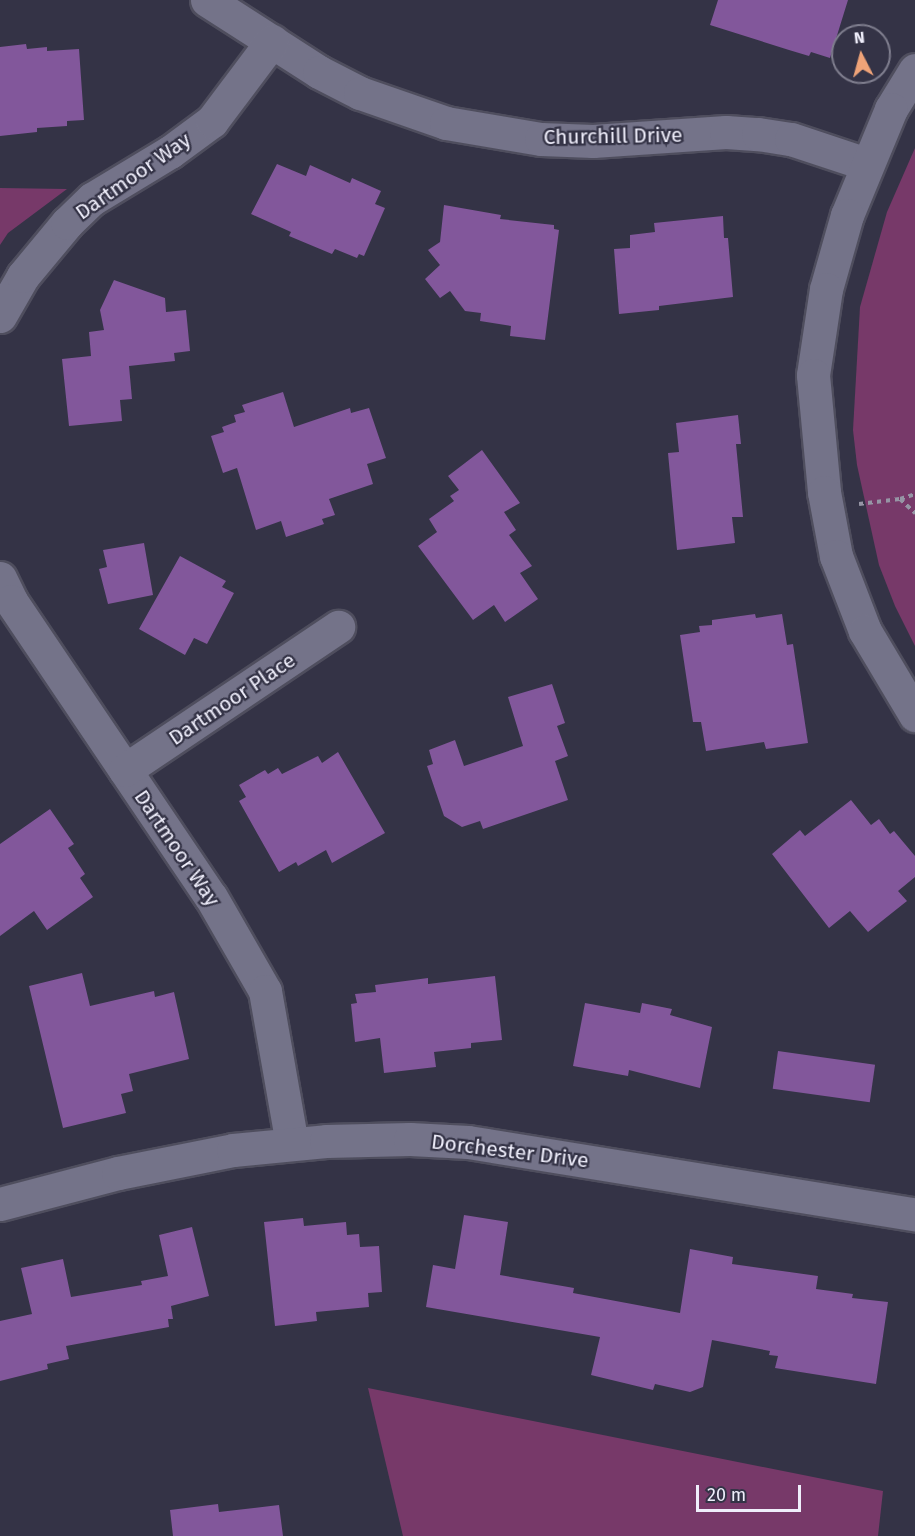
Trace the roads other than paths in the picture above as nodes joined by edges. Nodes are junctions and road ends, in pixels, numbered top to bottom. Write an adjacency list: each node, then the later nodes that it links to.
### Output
1 (207, 0): 2 (street, Churchill Drive)
2 (272, 41): 4 (street, Churchill Drive); 5 (street, Dartmoor Way)
3 (915, 70): 4 (street)
4 (866, 164): 8 (street)
5 (0, 316)
6 (0, 578): 9 (street, Dartmoor Way)
7 (338, 627): 9 (street, Dartmoor Place)
8 (915, 715)
9 (124, 770): 10 (street, Dartmoor Way)
10 (292, 1144): 11 (street, Dorchester Drive); 12 (street, Dorchester Drive)
11 (0, 1204)
12 (915, 1214)

